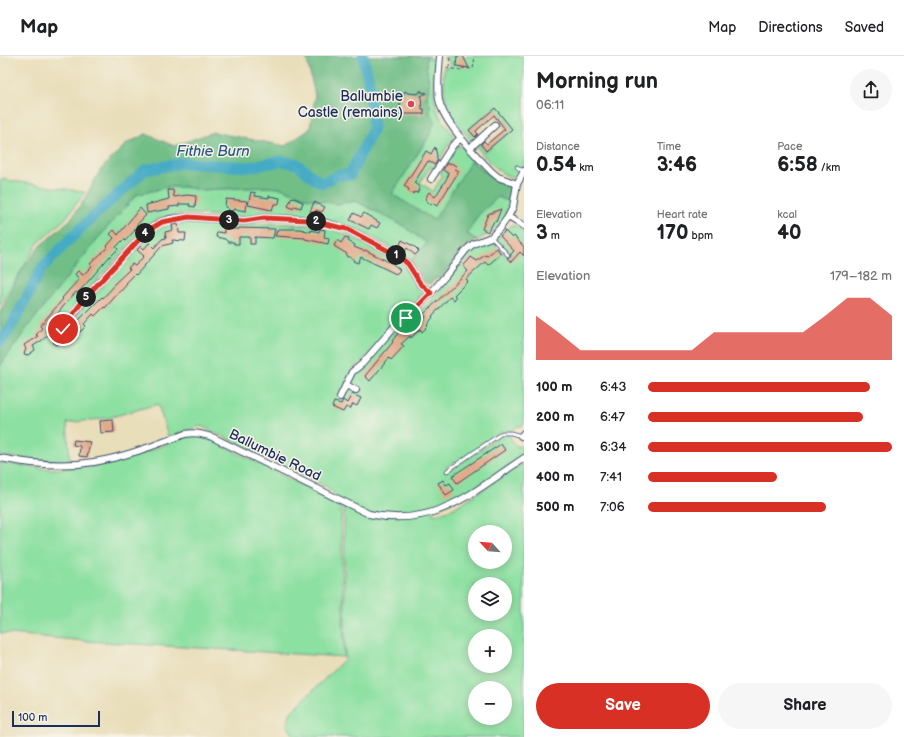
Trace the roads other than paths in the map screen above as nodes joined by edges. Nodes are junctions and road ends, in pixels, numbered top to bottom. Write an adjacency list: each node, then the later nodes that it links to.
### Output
1 (440, 56): 3 (street)
2 (495, 125): 4 (street)
3 (461, 138): 4 (street); 7 (street)
4 (470, 148): 8 (street)
5 (517, 167): 6 (lane)
6 (524, 171): 8 (street)
7 (431, 179)
8 (518, 184): 9 (street)
9 (508, 218): 10 (street); 11 (street)
10 (524, 226)
11 (491, 237): 12 (lane); 13 (street)
12 (508, 255)
13 (431, 293): 14 (street); 17 (street)
14 (63, 329): 15 (street); 16 (street)
15 (72, 334)
16 (57, 341)
17 (346, 385): 18 (street); 19 (street)
18 (356, 390)
19 (340, 397)
20 (522, 434): 23 (lane)
21 (0, 458): 22 (street, Ballumbie Road)
22 (524, 458)
23 (447, 471)

